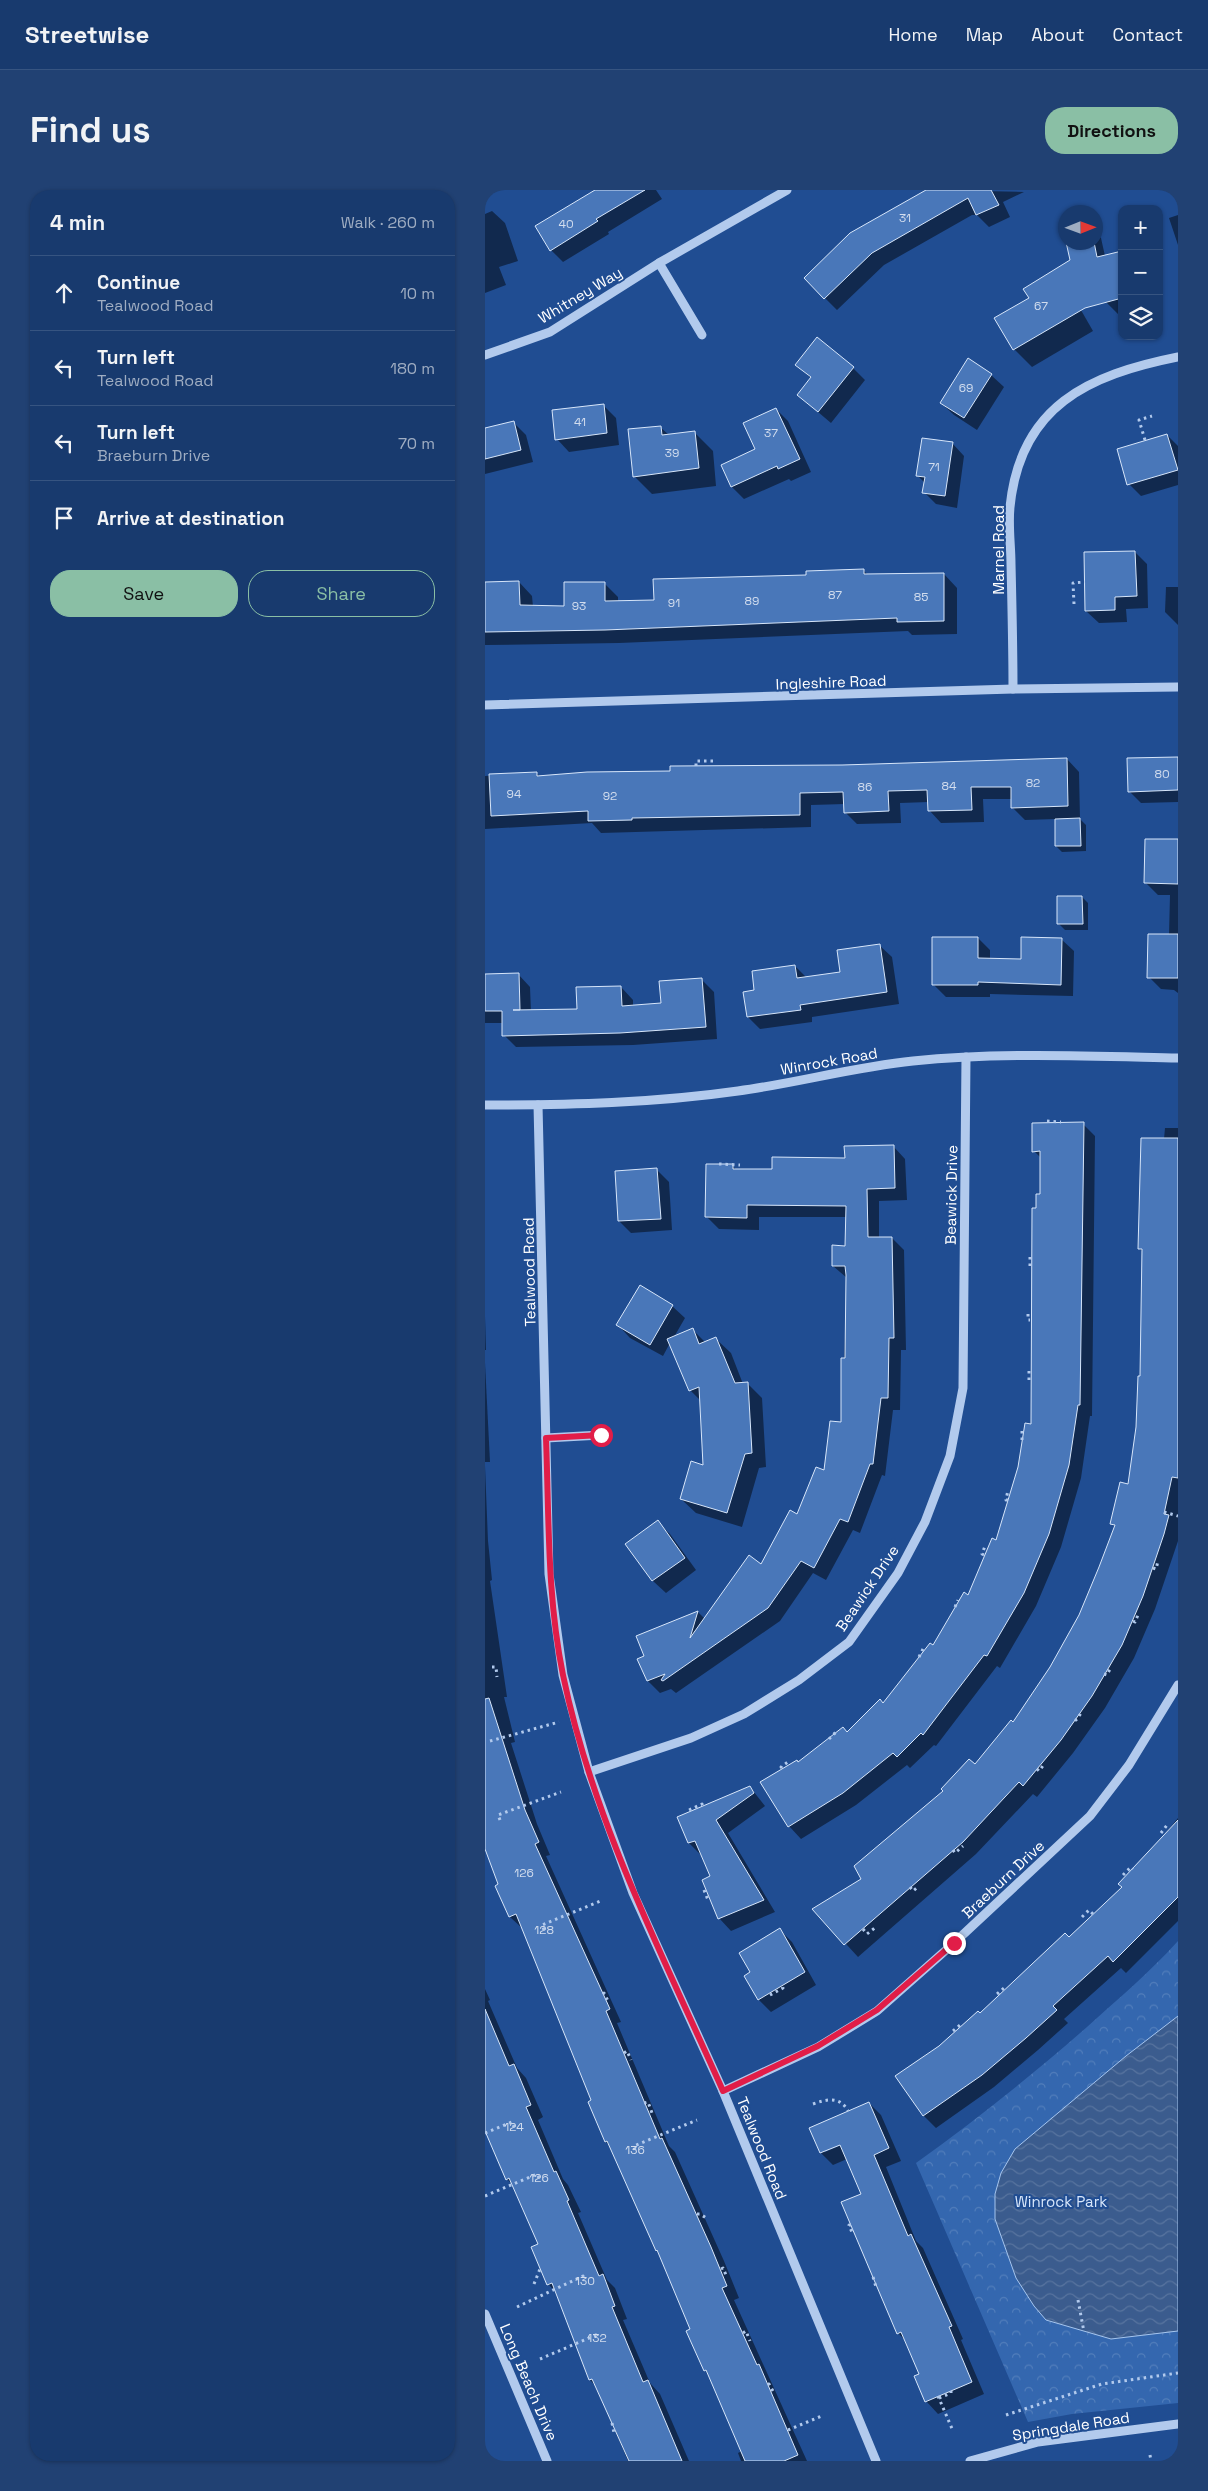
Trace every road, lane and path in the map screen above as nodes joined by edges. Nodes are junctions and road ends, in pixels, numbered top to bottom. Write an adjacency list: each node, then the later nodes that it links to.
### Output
1 (787, 190): 2 (street, Whitney Way)
2 (659, 263): 3 (street); 4 (street, Whitney Way)
3 (702, 334)
4 (485, 355)
5 (1178, 357): 11 (street, Marnel Road)
6 (1152, 416): 7 (path)
7 (1145, 440)
8 (1085, 582): 9 (path)
9 (1074, 604)
10 (1178, 687): 11 (street, Ingleshire Road)
11 (1013, 689): 12 (street, Ingleshire Road)
12 (485, 706)
13 (714, 761): 14 (path)
14 (696, 766)
15 (966, 1057): 16 (street, Winrock Road); 18 (street, Winrock Road); 62 (street, Beawick Drive)
16 (1178, 1058)
17 (485, 1105): 18 (street, Winrock Road)
18 (538, 1105): 31 (street, Tealwood Road)
19 (1047, 1121): 20 (path)
20 (1061, 1122)
21 (719, 1164): 22 (path)
22 (740, 1165)
23 (1029, 1257): 24 (path)
24 (1032, 1267)
25 (1029, 1314): 26 (path)
26 (1030, 1320)
27 (1029, 1371): 28 (path)
28 (1032, 1381)
29 (1022, 1431): 32 (path)
30 (601, 1435): 31 (street)
31 (546, 1438): 53 (street, Tealwood Road)
32 (1022, 1440)
33 (1008, 1490): 34 (path)
34 (1008, 1500)
35 (1164, 1512): 36 (path)
36 (1178, 1516)
37 (985, 1546): 38 (path)
38 (984, 1555)
39 (1158, 1561): 40 (path)
40 (1153, 1568)
41 (958, 1600): 42 (path)
42 (955, 1607)
43 (1138, 1615): 44 (path)
44 (1133, 1621)
45 (923, 1650): 46 (path)
46 (919, 1657)
47 (493, 1667): 50 (path)
48 (1111, 1667): 49 (path)
49 (1104, 1674)
50 (497, 1677)
51 (1178, 1685): 93 (street, Braeburn Drive)
52 (1083, 1712): 54 (path)
53 (575, 1718): 57 (path); 62 (street, Tealwood Road)
54 (1075, 1719)
55 (836, 1732): 56 (path)
56 (829, 1739)
57 (490, 1742)
58 (788, 1762): 60 (path)
59 (1045, 1763): 61 (path)
60 (782, 1768)
61 (1037, 1769)
62 (589, 1772): 93 (street, Tealwood Road)
63 (561, 1792): 66 (path)
64 (703, 1806): 65 (path)
65 (689, 1810)
66 (500, 1820)
67 (1169, 1826): 68 (path)
68 (1161, 1833)
69 (963, 1846): 70 (path)
70 (953, 1850)
71 (1133, 1869): 72 (path)
72 (1123, 1875)
73 (919, 1886): 74 (path)
74 (910, 1887)
75 (704, 1890): 77 (path)
76 (603, 1900): 82 (path)
77 (710, 1900)
78 (1093, 1914): 79 (path)
79 (1082, 1917)
80 (876, 1927): 81 (path)
81 (863, 1929)
82 (544, 1930)
83 (782, 1986): 87 (path)
84 (1005, 1990): 86 (path)
85 (603, 1994): 88 (path)
86 (997, 1994)
87 (770, 1995)
88 (608, 2001)
89 (961, 2026): 90 (path)
90 (953, 2031)
91 (624, 2053): 92 (path)
92 (631, 2060)
93 (723, 2091): 136 (street, Tealwood Road)
94 (644, 2103): 97 (path)
95 (813, 2104): 96 (path)
96 (848, 2111)
97 (651, 2113)
98 (697, 2120): 101 (path)
99 (514, 2127): 100 (path)
100 (485, 2133)
101 (635, 2150)
102 (539, 2178): 103 (path)
103 (485, 2196)
104 (697, 2214): 105 (path)
105 (709, 2219)
106 (851, 2225): 107 (path)
107 (853, 2235)
108 (540, 2269): 113 (path)
109 (721, 2269): 110 (path)
110 (726, 2275)
111 (873, 2277): 114 (path)
112 (585, 2281): 116 (path)
113 (534, 2284)
114 (876, 2287)
115 (1078, 2300): 119 (path)
116 (517, 2307)
117 (485, 2314): 135 (street, Long Beach Drive)
118 (743, 2332): 121 (path)
119 (1084, 2332)
120 (597, 2338): 122 (path)
121 (750, 2341)
122 (540, 2359)
123 (1178, 2374): 127 (path)
124 (768, 2384): 126 (path)
125 (951, 2391): 132 (path)
126 (774, 2393)
127 (1007, 2414)
128 (824, 2416): 131 (path)
129 (611, 2423): 133 (path)
130 (1178, 2424): 137 (street, Springdale Road)
131 (788, 2430)
132 (953, 2431)
133 (614, 2433)
134 (1151, 2454): 138 (path)
135 (547, 2461)
136 (876, 2461)
137 (970, 2461)
138 (1151, 2461)

